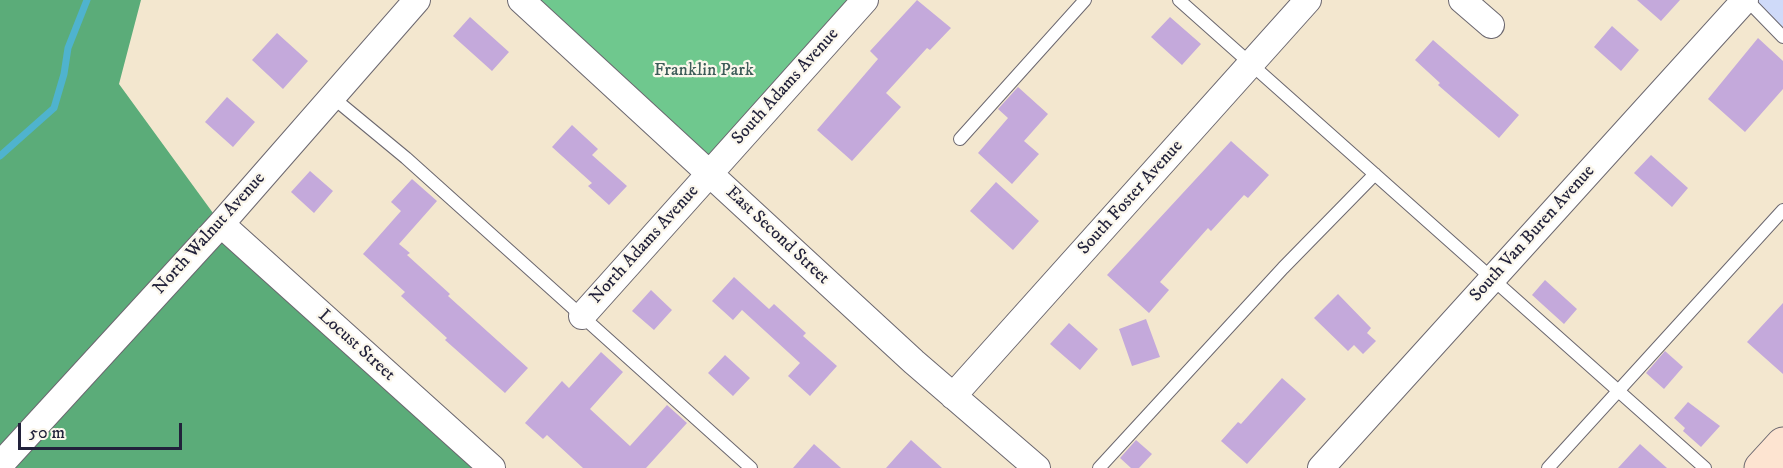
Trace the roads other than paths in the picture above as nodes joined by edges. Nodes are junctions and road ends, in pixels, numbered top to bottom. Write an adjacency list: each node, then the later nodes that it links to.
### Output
1 (417, 0): 12 (street, North Walnut Avenue)
2 (521, 0): 14 (street, East Second Street)
3 (864, 0): 14 (street, South Adams Avenue)
4 (1084, 0): 13 (lane)
5 (1179, 0): 11 (lane)
6 (1308, 0): 11 (street, South Foster Avenue)
7 (1462, 0): 9 (street)
8 (1746, 0): 10 (lane); 18 (street, South Van Buren Avenue)
9 (1491, 25)
10 (1783, 37)
11 (1252, 65): 15 (lane); 21 (street, South Foster Avenue)
12 (331, 96): 17 (street, North Walnut Avenue); 19 (lane)
13 (960, 139)
14 (709, 173): 19 (street, North Adams Avenue); 21 (street, East Second Street)
15 (1375, 174): 18 (lane); 27 (lane)
16 (1783, 210): 20 (lane)
17 (221, 224): 23 (street, North Walnut Avenue); 24 (street, Locust Street)
18 (1492, 279): 20 (lane); 28 (street, South Van Buren Avenue)
19 (582, 316): 25 (lane)
20 (1619, 391): 29 (lane); 30 (lane)
21 (953, 396): 26 (street, East Second Street)
22 (1783, 444): 31 (main road)
23 (0, 465)
24 (492, 468)
25 (751, 468)
26 (1037, 468)
27 (1099, 468)
28 (1321, 468)
29 (1548, 468)
30 (1705, 468)
31 (1761, 468)

